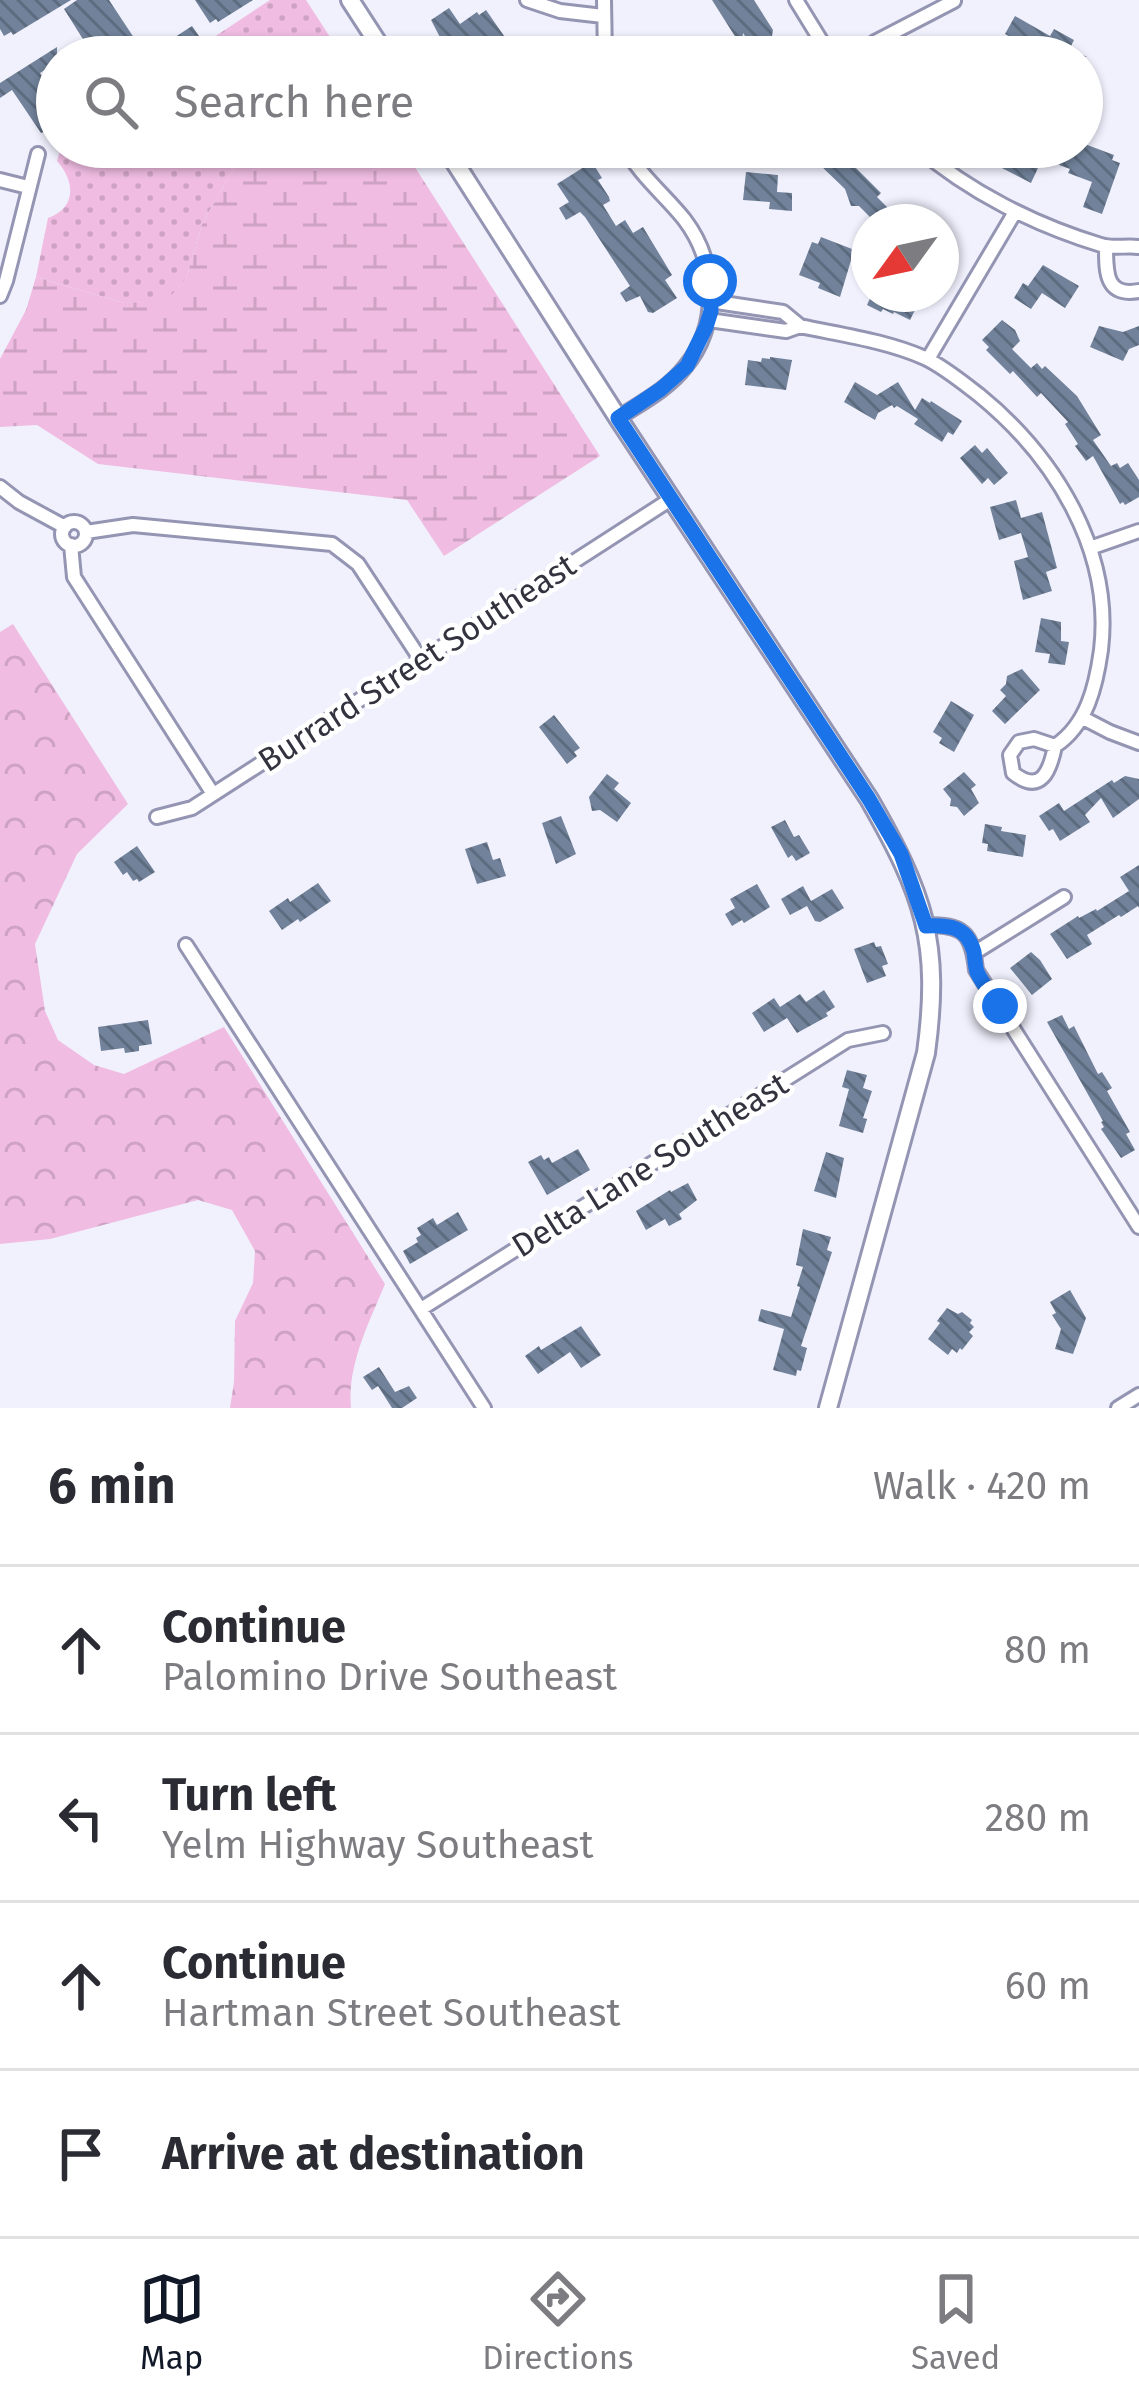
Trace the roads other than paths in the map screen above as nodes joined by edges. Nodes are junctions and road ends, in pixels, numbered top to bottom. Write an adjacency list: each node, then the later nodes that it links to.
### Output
1 (350, 0): 7 (main road)
2 (526, 0): 6 (street)
3 (604, 0): 6 (street)
4 (796, 0): 9 (street)
5 (954, 1): 10 (street)
6 (603, 16): 8 (street)
7 (374, 36)
8 (603, 36)
9 (817, 36)
10 (887, 36)
11 (36, 161): 16 (street)
12 (458, 168): 26 (main road)
13 (637, 168): 22 (street)
14 (949, 168): 17 (street)
15 (0, 180): 16 (street)
16 (28, 187): 21 (street)
17 (1015, 212): 19 (street); 25 (street)
18 (1139, 247): 19 (street)
19 (1106, 248): 20 (street)
20 (1139, 291)
21 (0, 296)
22 (710, 301): 23 (street); 24 (street)
23 (709, 320): 24 (street); 26 (street)
24 (800, 326): 25 (street)
25 (928, 359): 33 (street)
26 (618, 418): 28 (main road)
27 (0, 487): 29 (street)
28 (671, 499): 34 (street, Burrard Street Southeast); 41 (main road)
29 (65, 526): 31 (street); 32 (street)
30 (1139, 531): 33 (street)
31 (86, 532): 32 (street); 34 (street)
32 (71, 545): 38 (street)
33 (1090, 548): 35 (street)
34 (421, 661): 38 (street, Burrard Street Southeast)
35 (1083, 718): 36 (street); 37 (street)
36 (1139, 743)
37 (1055, 746)
38 (213, 794): 39 (street, Burrard Street Southeast)
39 (158, 817)
40 (1064, 897): 43 (street)
41 (926, 926): 43 (street); 49 (main road)
42 (186, 945): 46 (street)
43 (974, 953): 45 (street)
44 (883, 1033): 46 (street, Delta Lane Southeast)
45 (1139, 1227)
46 (422, 1309): 48 (street)
47 (1139, 1395): 50 (street)
48 (484, 1408)
49 (828, 1408)
50 (1118, 1408)

